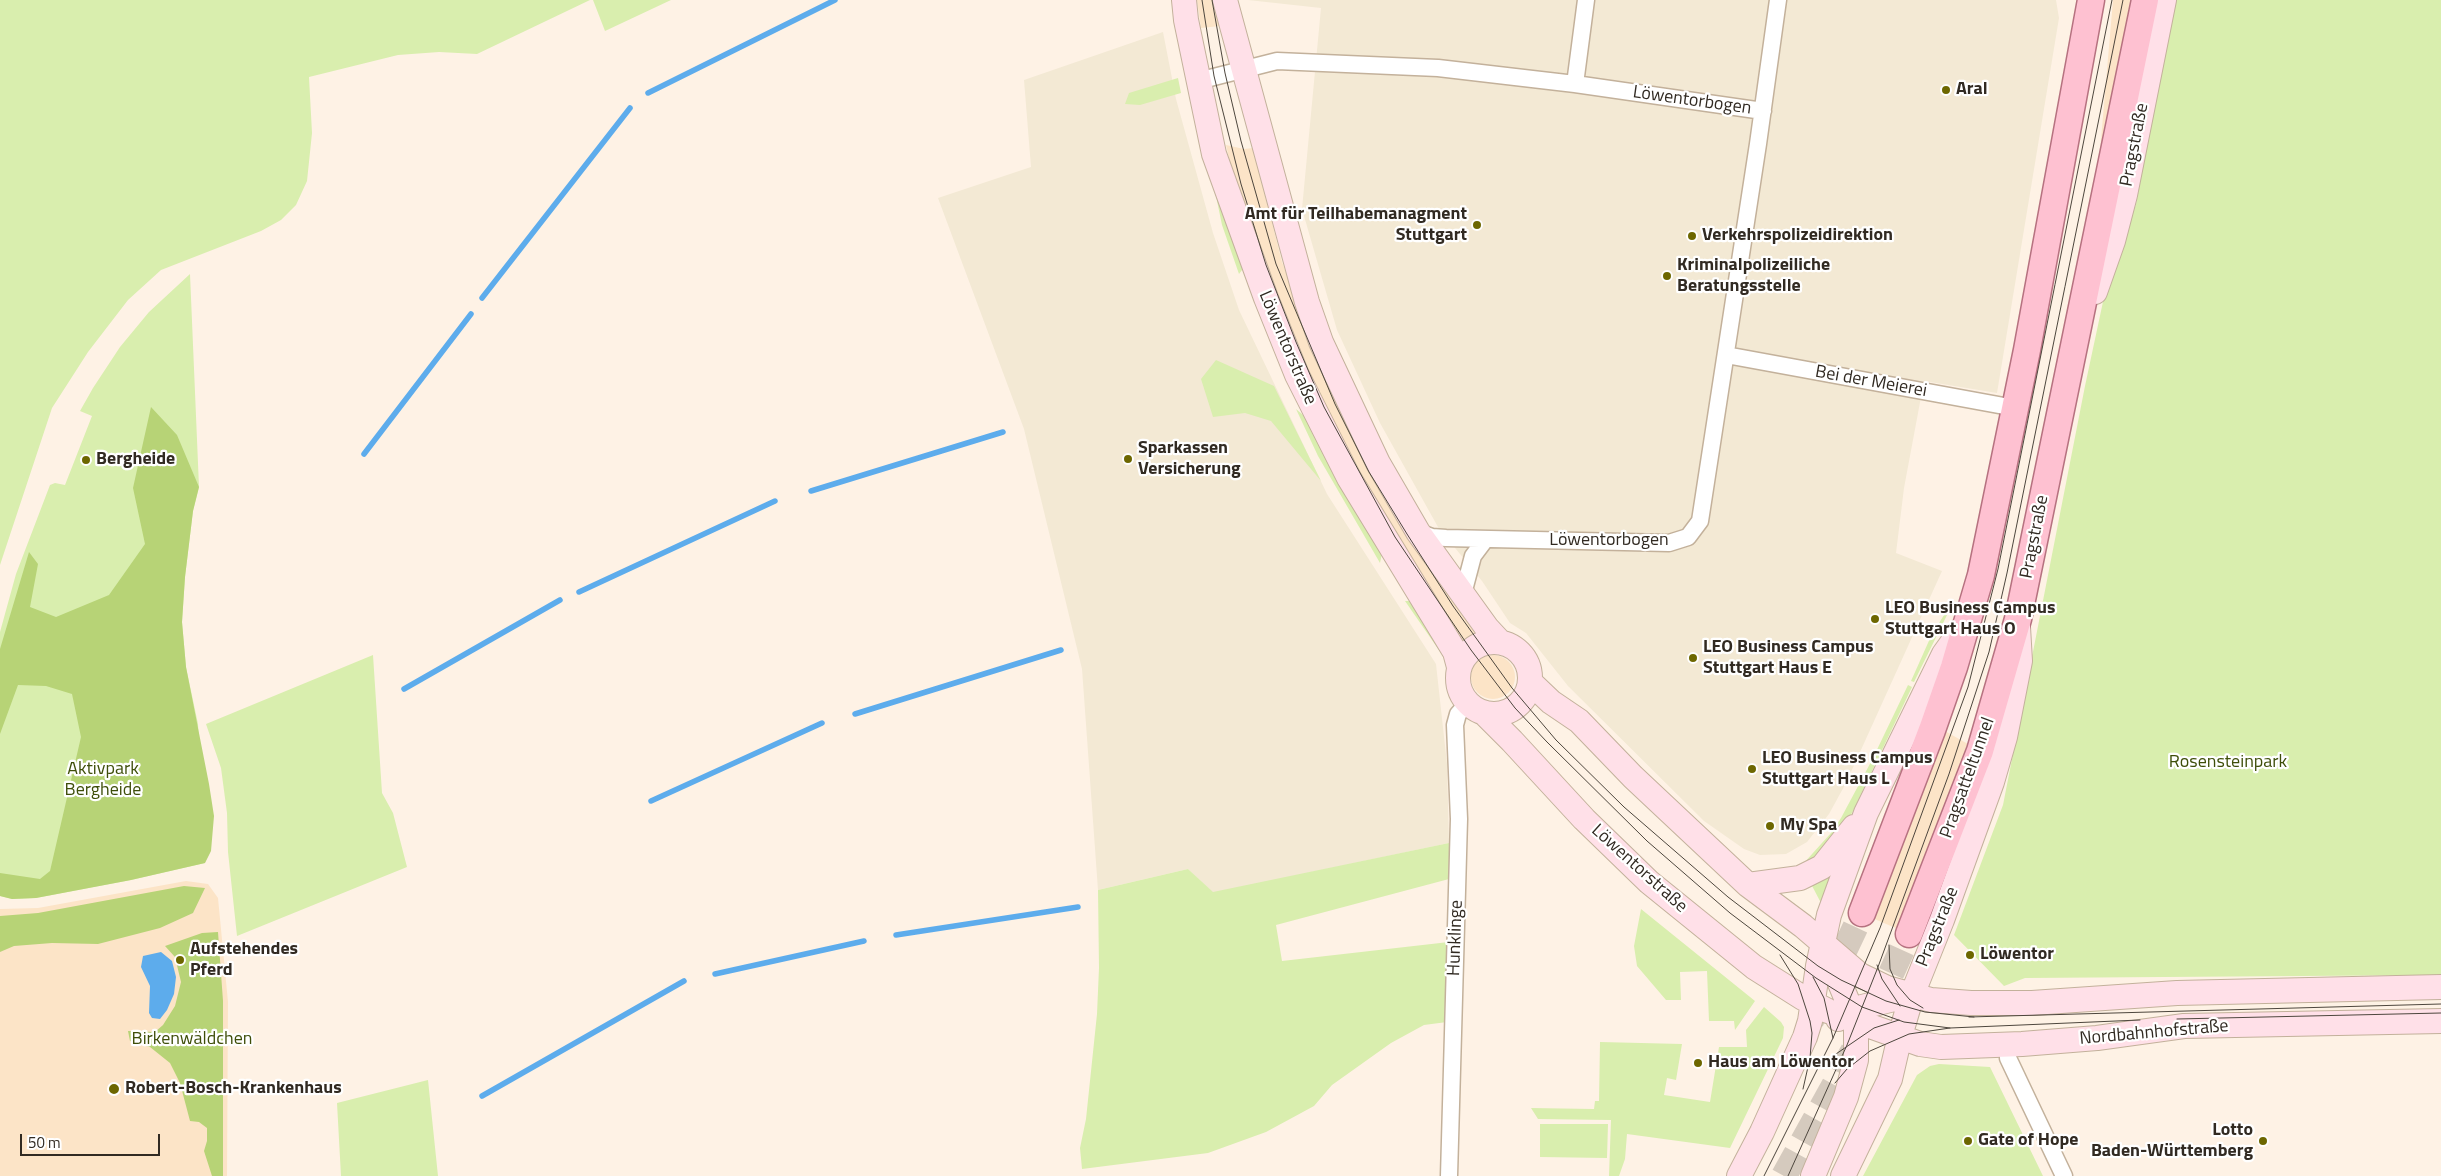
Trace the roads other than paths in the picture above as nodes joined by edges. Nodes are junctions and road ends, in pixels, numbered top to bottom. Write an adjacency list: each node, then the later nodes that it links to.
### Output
1 (1184, 0): 11 (main road, Löwentorstraße)
2 (1225, 0): 9 (main road, Löwentorstraße)
3 (1586, 0): 12 (street)
4 (1778, 0): 13 (street)
5 (2078, 0): 10 (main road)
6 (2091, 0): 10 (main road)
7 (2144, 0): 15 (main road)
8 (2164, 0): 15 (main road, Pragstraße)
9 (1244, 68): 11 (street, Löwentorbogen); 12 (street, Löwentorbogen); 17 (main road, Löwentorstraße)
10 (2077, 79): 16 (main road)
11 (1198, 80): 23 (main road, Löwentorstraße)
12 (1575, 84): 13 (street, Löwentorbogen)
13 (1763, 111): 14 (street, Löwentorbogen)
14 (1726, 355): 16 (street, Bei der Meierei); 18 (street, Löwentorbogen)
15 (2061, 404): 21 (main road, Pragstraße)
16 (2015, 408): 20 (main road)
17 (1418, 532): 18 (street, Löwentorbogen); 19 (main road, Löwentorstraße)
18 (1485, 540): 19 (street)
19 (1463, 594): 22 (main road, Löwentorstraße)
20 (1972, 607): 26 (main road); 28 (main road)
21 (2018, 619): 29 (main road, Pragsatteltunnel); 32 (main road, Pragstraße)
22 (1500, 642): 23 (main road); 24 (main road, Löwentorstraße)
23 (1459, 667): 25 (main road, Löwentorstraße)
24 (1530, 682): 25 (main road); 27 (main road)
25 (1476, 708): 33 (main road, Löwentorstraße); 39 (street, Hunklinge)
26 (1866, 813): 27 (main road); 30 (main road)
27 (1748, 885): 30 (main road)
28 (1862, 913)
29 (1909, 934)
30 (1823, 943): 32 (main road, Nordbahnhofstraße); 33 (main road); 34 (main road)
31 (2441, 987): 32 (main road, Nordbahnhofstraße)
32 (1912, 995): 34 (main road); 36 (main road, Pragstraße)
33 (1812, 1004): 34 (main road, Löwentorstraße); 37 (main road)
34 (1850, 1017): 36 (main road, Nordbahnhofstraße); 37 (main road); 41 (main road)
35 (2441, 1022): 38 (main road, Nordbahnhofstraße)
36 (1900, 1036): 38 (main road, Nordbahnhofstraße); 42 (main road, Pragstraße)
37 (1805, 1037): 40 (main road)
38 (2008, 1044): 43 (street)
39 (1449, 1176)
40 (1739, 1176)
41 (1813, 1176)
42 (1843, 1176)
43 (2064, 1176)

